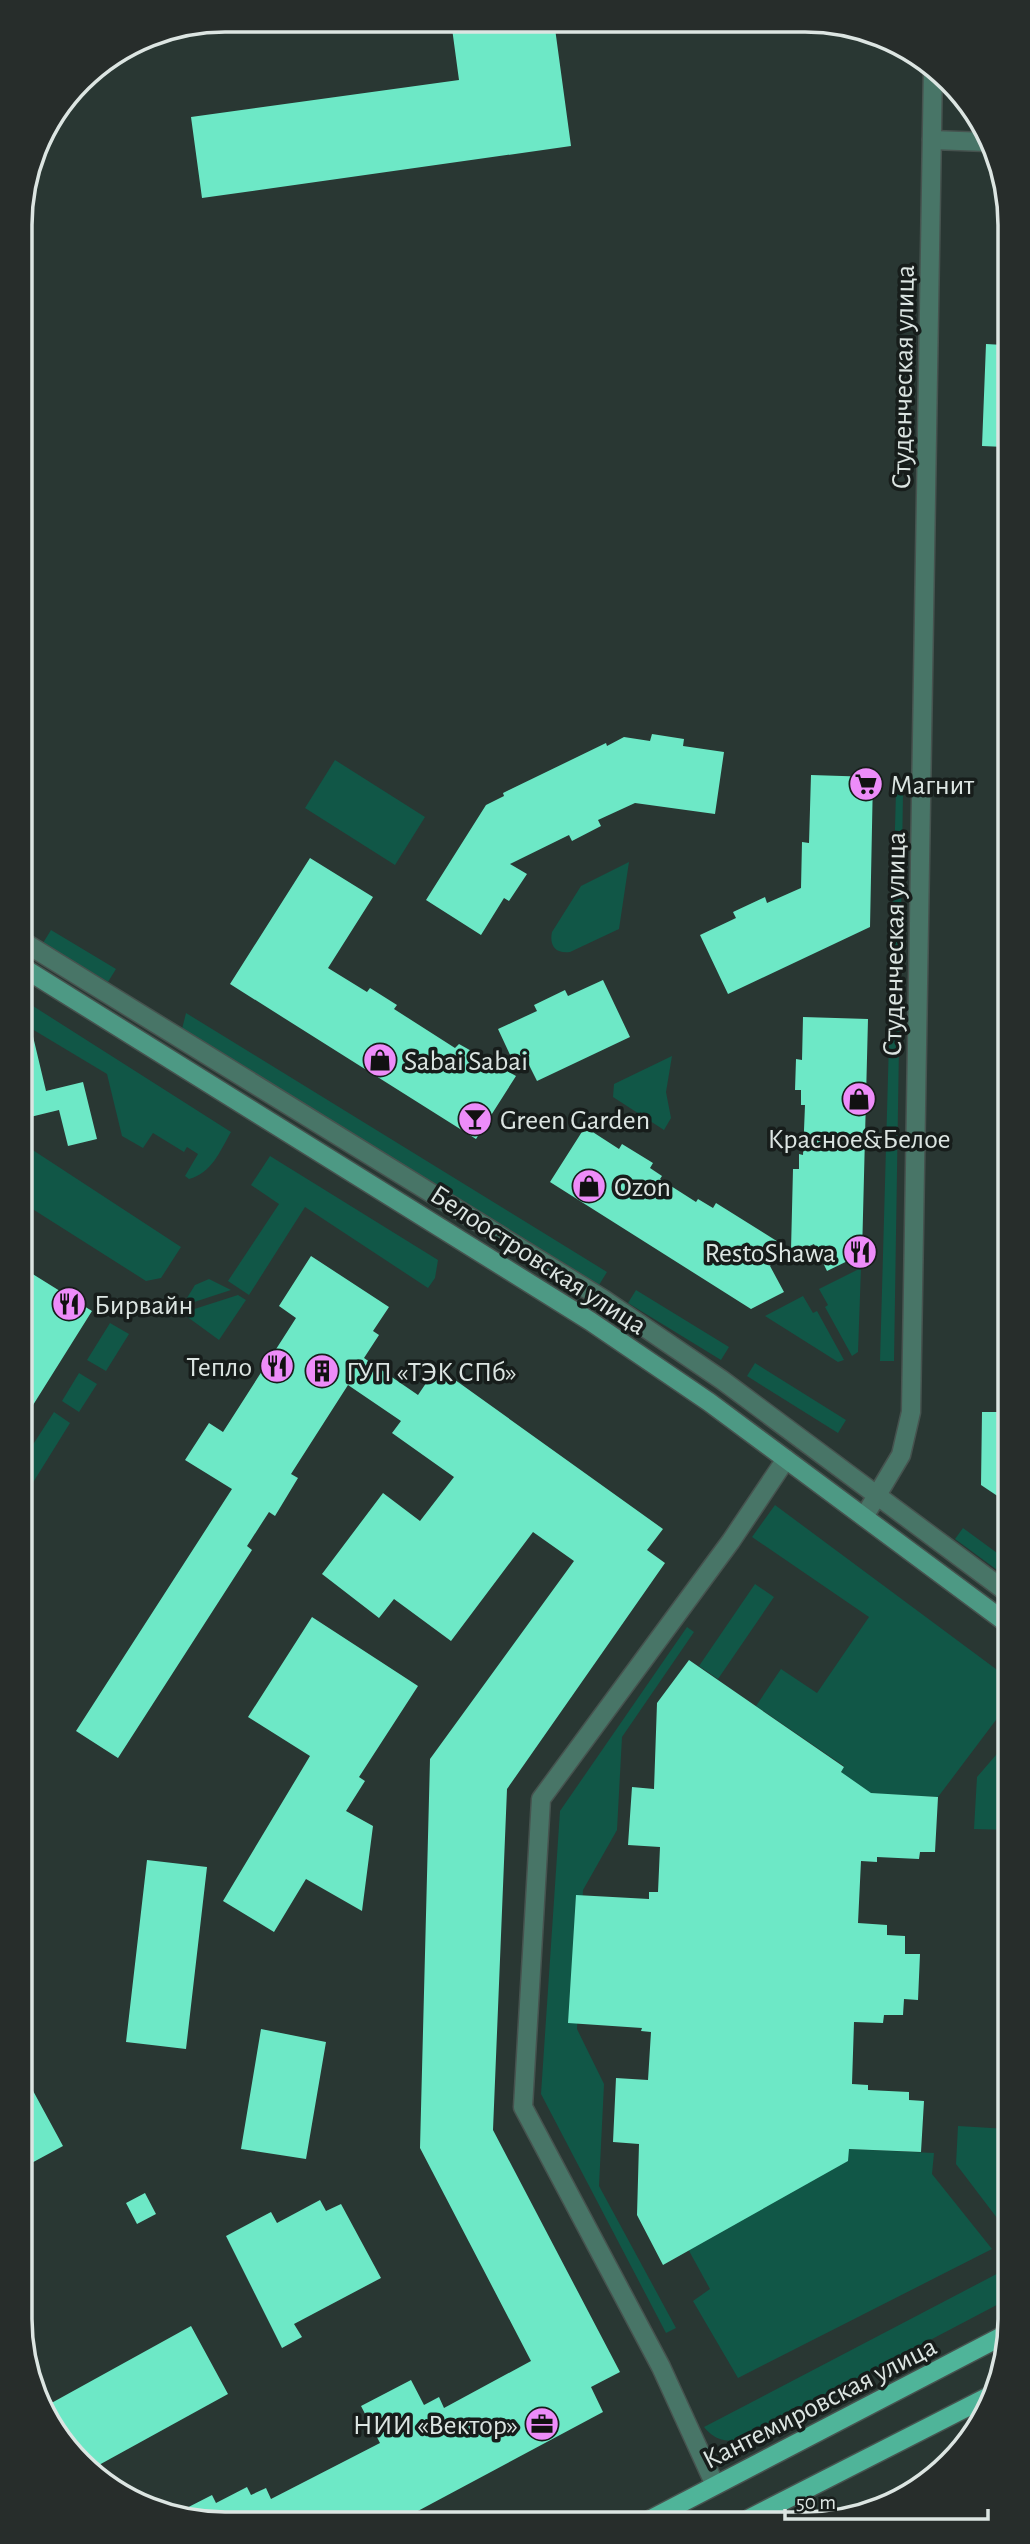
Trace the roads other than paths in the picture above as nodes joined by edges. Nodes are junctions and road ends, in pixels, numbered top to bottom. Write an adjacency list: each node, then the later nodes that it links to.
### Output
1 (933, 79): 2 (street, Студенческая улица)
2 (932, 140): 3 (street); 7 (street, Студенческая улица)
3 (980, 142)
4 (32, 947): 7 (street, Белоостровская улица)
5 (32, 973): 6 (main road, Белоостровская улица)
6 (786, 1459): 8 (main road, Белоостровская улица); 13 (street)
7 (879, 1497): 8 (street, Студенческая улица); 9 (street, Белоостровская улица)
8 (864, 1517): 10 (main road, Белоостровская улица)
9 (998, 1586)
10 (998, 1617)
11 (997, 2339): 13 (main road, Кантемировская улица)
12 (980, 2400): 15 (main road)
13 (715, 2486): 14 (main road, Кантемировская улица)
14 (665, 2512)
15 (762, 2512)

